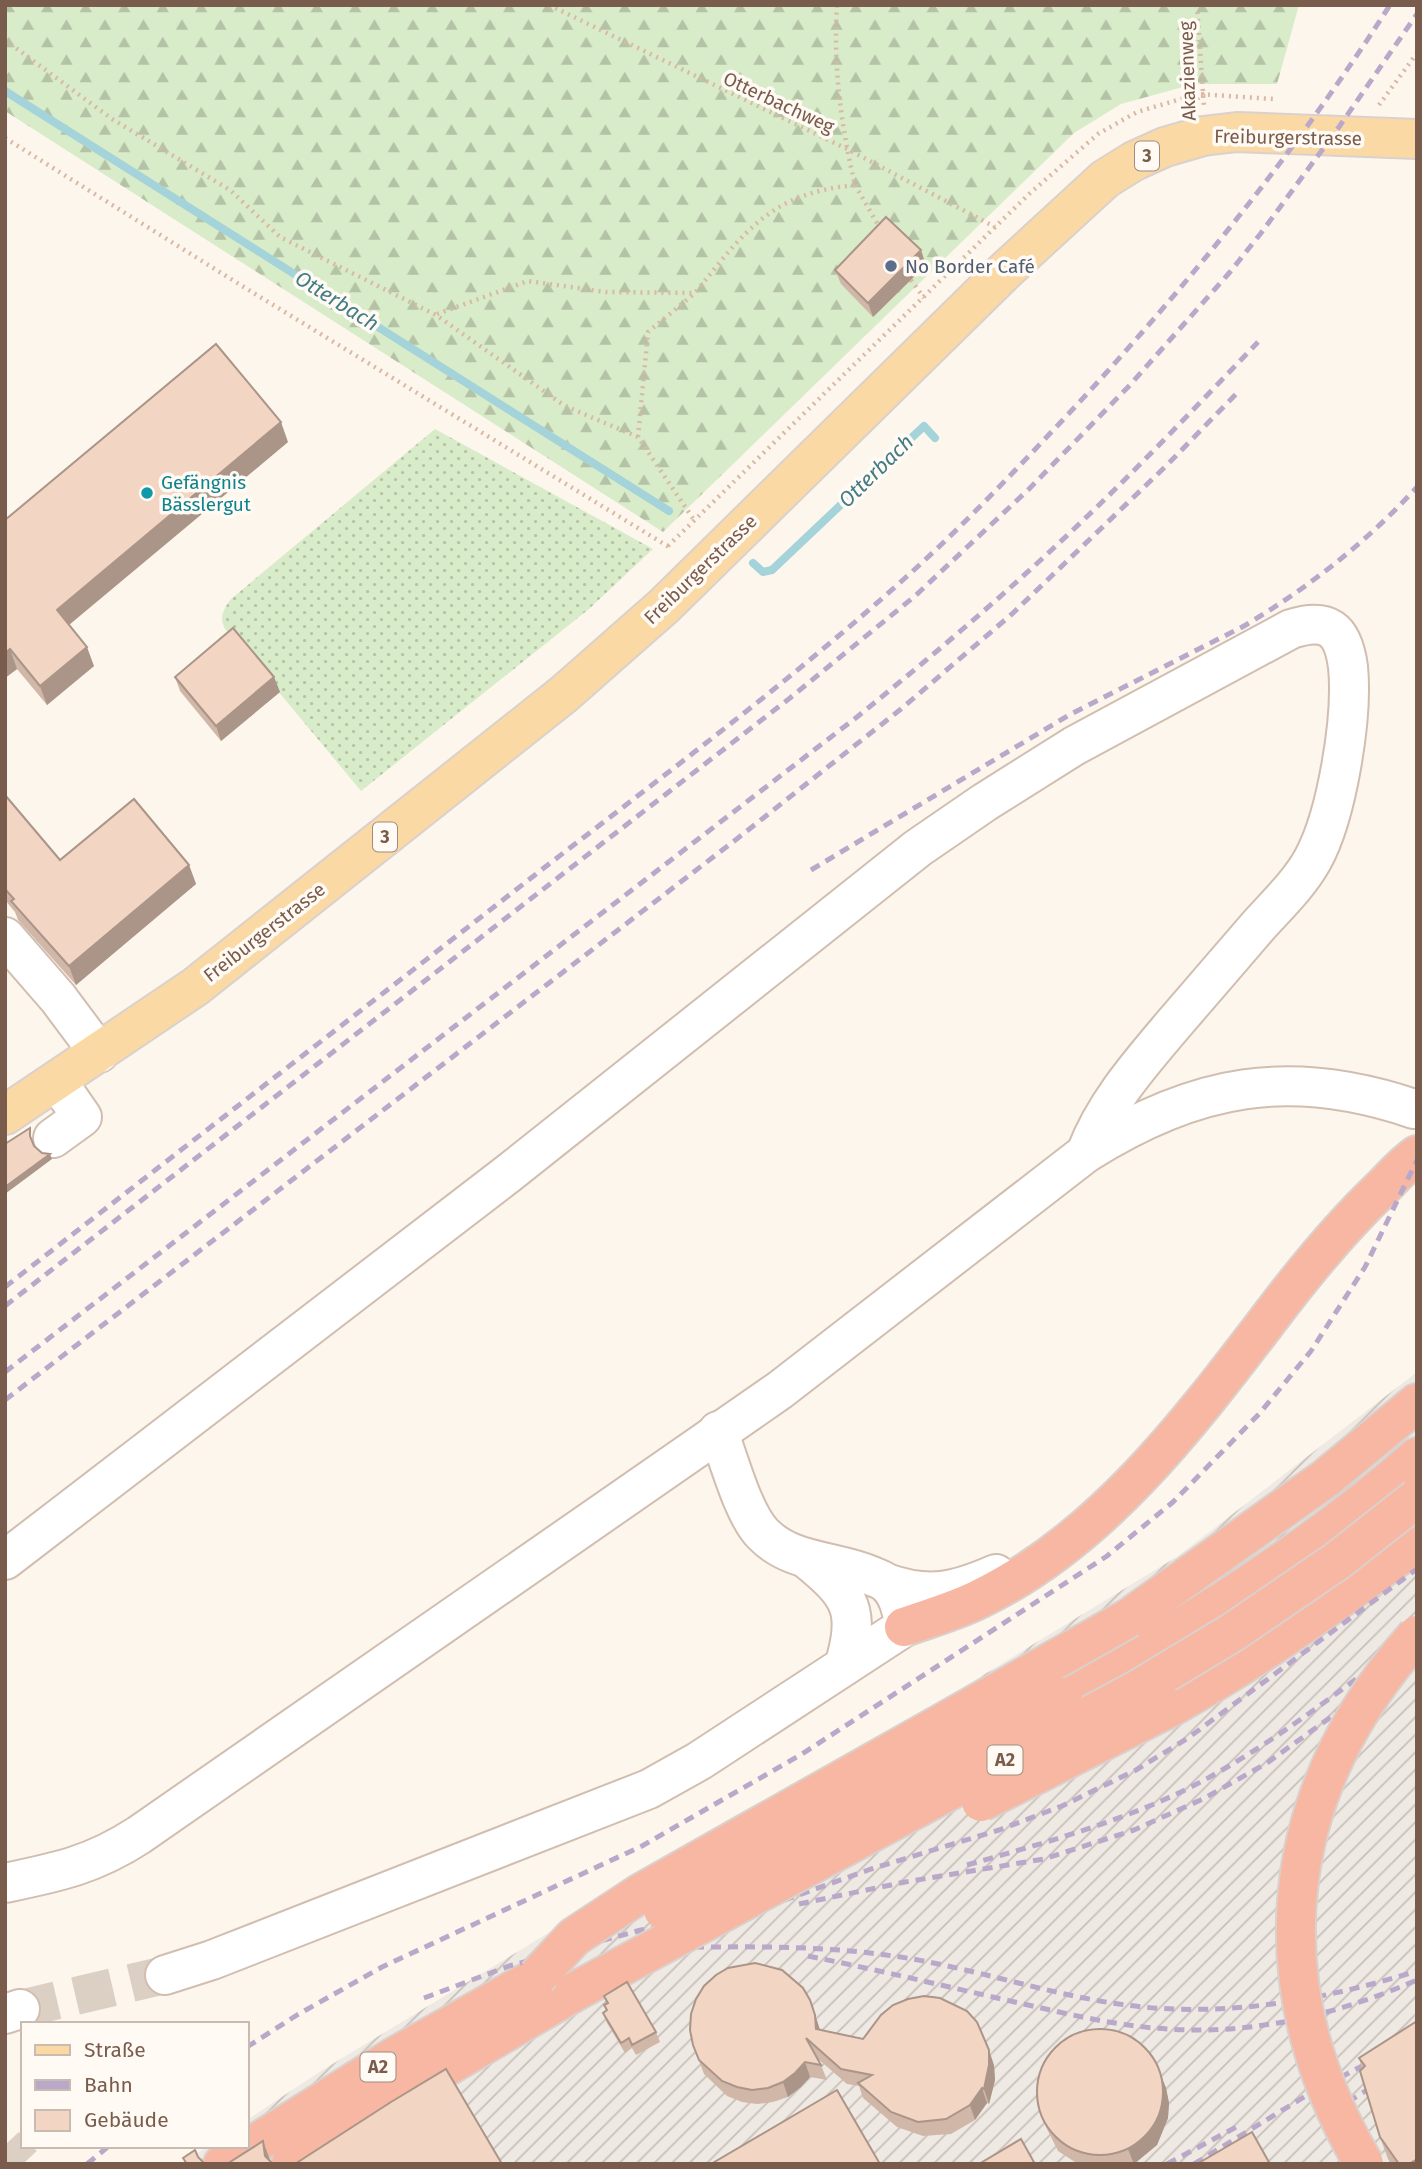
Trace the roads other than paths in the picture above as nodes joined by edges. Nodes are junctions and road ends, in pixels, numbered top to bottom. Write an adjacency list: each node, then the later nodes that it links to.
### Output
1 (1417, 139): 3 (main road, Freiburgerstrasse / 3)
2 (5, 937): 3 (street)
3 (99, 1053): 4 (main road, Freiburgerstrasse / 3)
4 (57, 1081): 6 (main road, Freiburgerstrasse / 3); 7 (street)
5 (1414, 1109): 8 (street)
6 (5, 1115)
7 (53, 1138)
8 (1086, 1153): 11 (street); 17 (street)
9 (1417, 1155): 14 (highway)
10 (1417, 1403): 24 (highway, bridge)
11 (718, 1431): 16 (street); 22 (street)
12 (1417, 1457): 24 (highway, A2, bridge)
13 (1417, 1498): 25 (highway, A2, bridge)
14 (1107, 1508): 18 (street); 19 (highway)
15 (1417, 1543): 25 (highway, bridge)
16 (806, 1559): 18 (street); 21 (street)
17 (5, 1560)
18 (886, 1583): 19 (street)
19 (904, 1627): 21 (street)
20 (1417, 1635): 28 (highway, bridge)
21 (844, 1666): 23 (street)
22 (5, 1883)
23 (165, 1975)
24 (537, 1977): 26 (highway, A2)
25 (574, 1992): 27 (highway, A2)
26 (223, 2164)
27 (291, 2164)
28 (1364, 2164)

